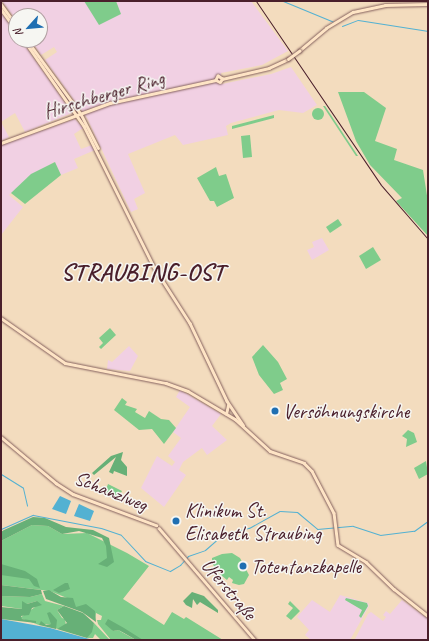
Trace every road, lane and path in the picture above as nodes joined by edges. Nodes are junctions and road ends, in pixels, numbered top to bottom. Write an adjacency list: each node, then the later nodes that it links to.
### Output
1 (1, 4): 4 (street)
2 (428, 4): 8 (street, Hirschberger Ring, bridge)
3 (1, 9): 5 (street)
4 (8, 14)
5 (8, 19)
6 (30, 48): 8 (street)
7 (33, 48): 8 (street)
8 (79, 114): 9 (street, Hirschberger Ring); 11 (street)
9 (1, 143)
10 (1, 318): 12 (street)
11 (227, 401): 12 (street); 13 (street)
12 (226, 414): 13 (street)
13 (246, 429): 16 (street)
14 (1, 437): 15 (street, Schanzlweg)
15 (156, 525): 17 (street, Uferstraße)
16 (428, 616)
17 (254, 640)

